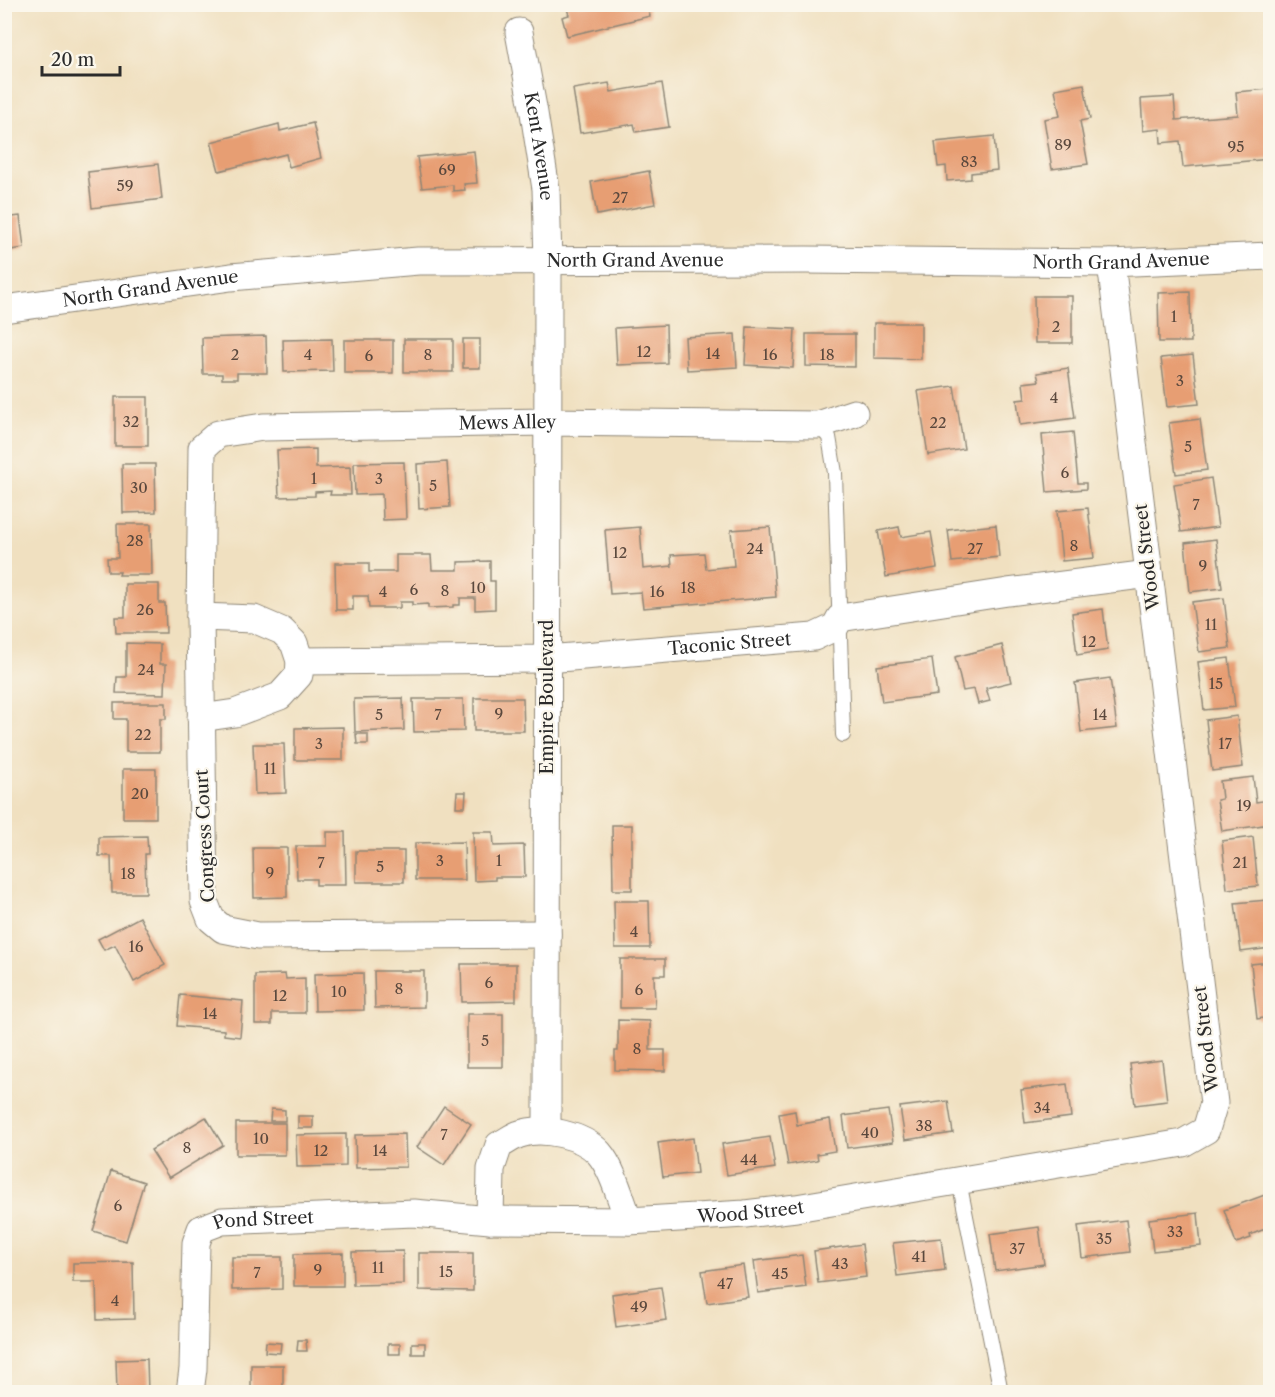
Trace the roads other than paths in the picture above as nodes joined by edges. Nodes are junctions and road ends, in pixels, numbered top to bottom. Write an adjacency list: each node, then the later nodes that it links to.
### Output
1 (519, 32): 3 (street, Kent Avenue)
2 (1270, 256): 4 (street, North Grand Avenue)
3 (548, 262): 4 (street, North Grand Avenue); 5 (street, North Grand Avenue); 7 (street, Empire Boulevard)
4 (1111, 263): 10 (street, Wood Street)
5 (4, 309)
6 (854, 413): 8 (street, Mews Alley)
7 (548, 422): 8 (street, Mews Alley); 9 (street, Mews Alley); 13 (street, Empire Boulevard)
8 (818, 425): 12 (lane)
9 (202, 448): 11 (street, Congress Court)
10 (1149, 574): 12 (street, Taconic Street); 19 (street, Wood Street)
11 (200, 617): 14 (street); 15 (street, Congress Court)
12 (840, 618): 13 (street, Taconic Street); 16 (lane)
13 (547, 659): 14 (street, Taconic Street); 17 (street, Empire Boulevard)
14 (300, 661): 15 (street)
15 (201, 718): 17 (street, Congress Court)
16 (843, 735)
17 (547, 934): 18 (street, Empire Boulevard)
18 (547, 1131): 20 (street); 21 (street)
19 (959, 1181): 21 (street, Wood Street); 23 (lane)
20 (490, 1220): 21 (street, Wood Street); 22 (street, Pond Street)
21 (629, 1221)
22 (190, 1392)
23 (1001, 1392)

